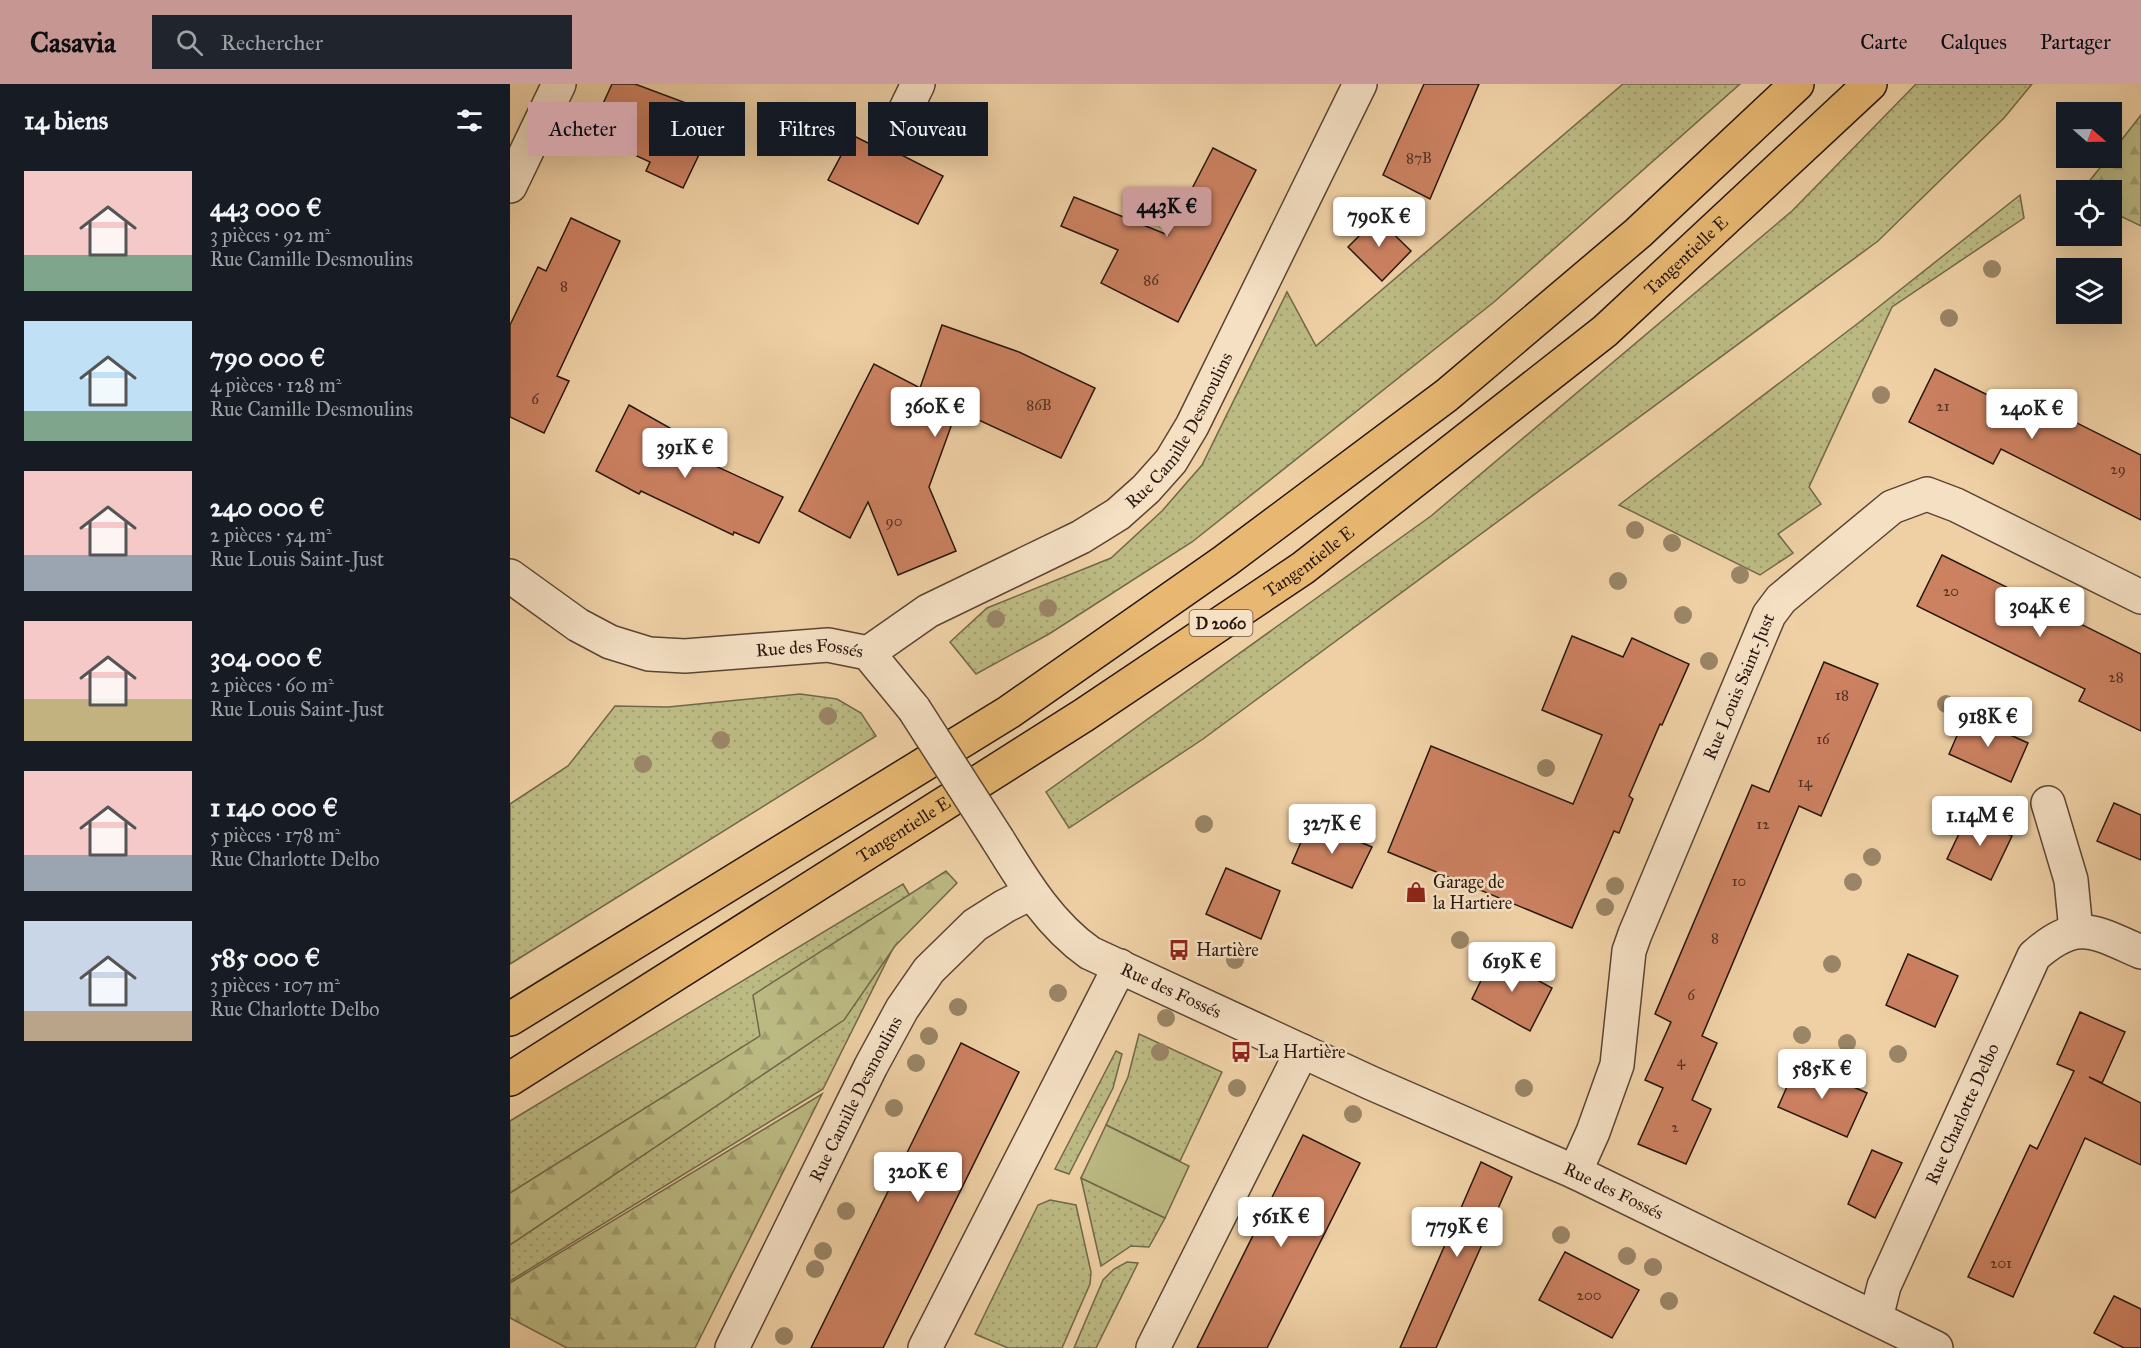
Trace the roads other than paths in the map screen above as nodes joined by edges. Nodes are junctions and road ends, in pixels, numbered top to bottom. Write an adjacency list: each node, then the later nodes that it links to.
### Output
1 (559, 84): 7 (street)
2 (918, 84): 6 (street)
3 (1360, 84): 10 (street, Rue Camille Desmoulins)
4 (1797, 84): 16 (main road, D 2060)
5 (1870, 84): 18 (main road, Tangentielle E / D 2060)
6 (909, 102)
7 (510, 186)
8 (510, 576): 10 (street, Rue des Fossés)
9 (2141, 597): 19 (street, Rue Louis Saint-Just)
10 (868, 653): 12 (street, Rue des Fossés, bridge)
11 (2048, 803): 13 (street)
12 (1031, 893): 15 (street, Rue des Fossés); 21 (street, Rue Camille Desmoulins)
13 (2076, 930): 14 (street); 20 (street, Rue Charlotte Delbo)
14 (2141, 952)
15 (1120, 966): 17 (street, Rue des Fossés); 22 (street)
16 (510, 1019)
17 (1302, 1051): 19 (street, Rue des Fossés); 23 (street)
18 (510, 1079)
19 (1575, 1172): 20 (street, Rue des Fossés)
20 (1876, 1318): 24 (street, Rue des Fossés)
21 (732, 1348)
22 (925, 1348)
23 (1153, 1348)
24 (1936, 1348)

